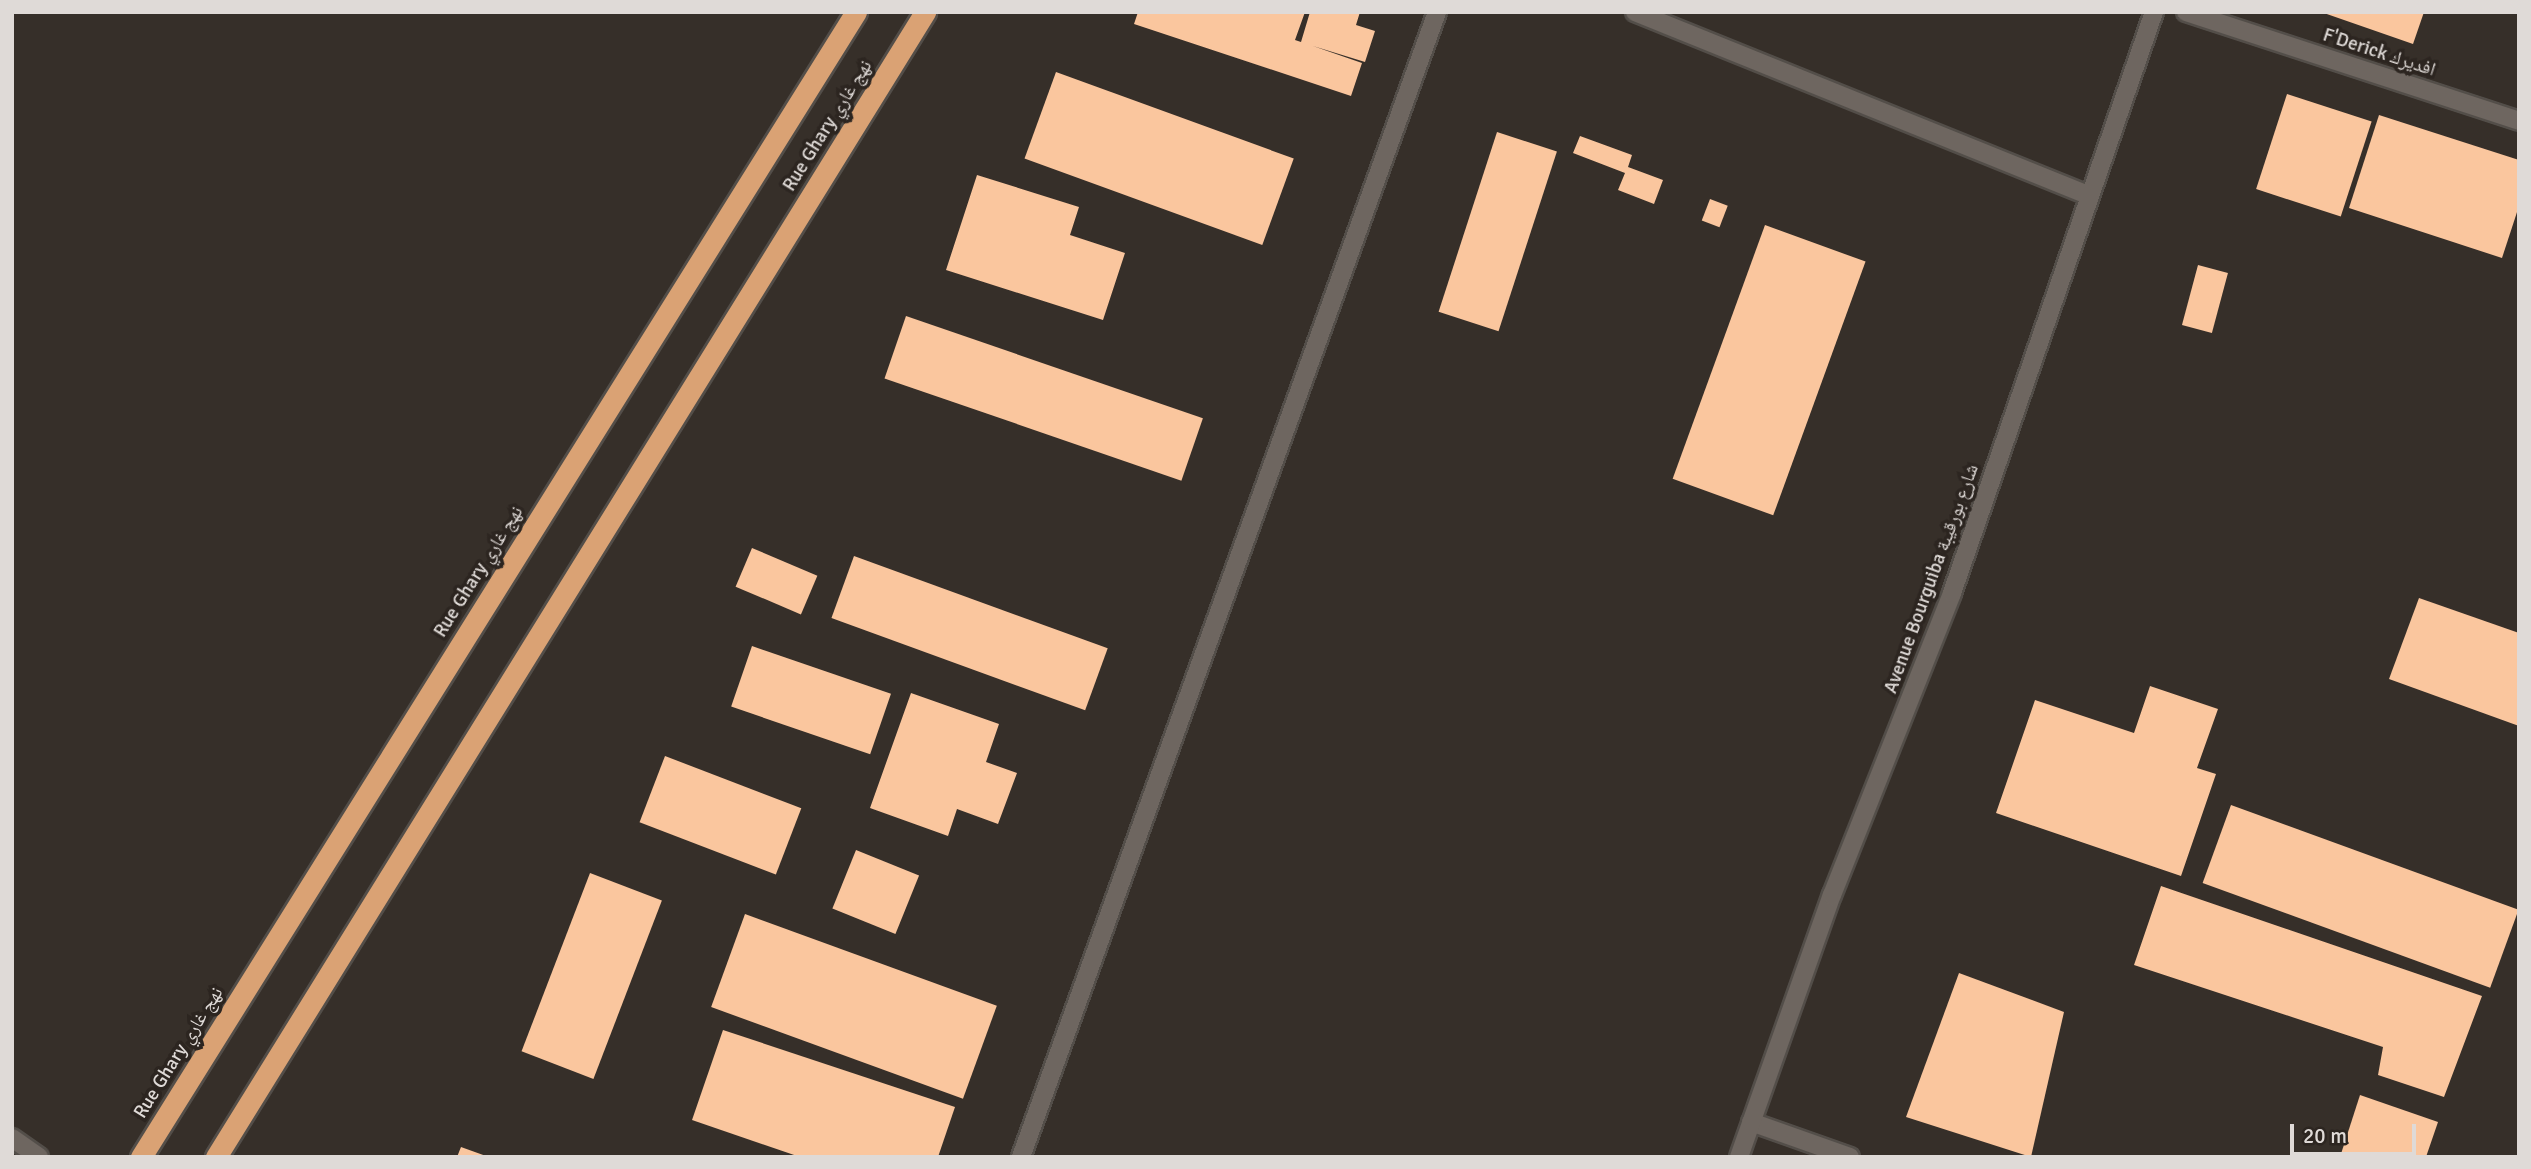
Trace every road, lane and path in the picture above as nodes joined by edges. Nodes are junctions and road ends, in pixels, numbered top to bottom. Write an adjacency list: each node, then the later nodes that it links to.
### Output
1 (856, 12): 12 (highway, Rue Ghary نهج غاري)
2 (925, 12): 13 (highway, Rue Ghary نهج غاري)
3 (1437, 12): 14 (street)
4 (1635, 12): 8 (street)
5 (2154, 12): 8 (street, Avenue Bourguiba شارع بورقيبة)
6 (2186, 12): 7 (street, F'Derick افديرك)
7 (2519, 121)
8 (2088, 195): 9 (street, Avenue Bourguiba شارع بورقيبة)
9 (1751, 1122): 15 (street, Avenue Bourguiba شارع بورقيبة); 16 (street)
10 (12, 1138): 11 (street)
11 (39, 1157)
12 (141, 1157)
13 (216, 1157)
14 (1021, 1157)
15 (1739, 1157)
16 (1850, 1157)

